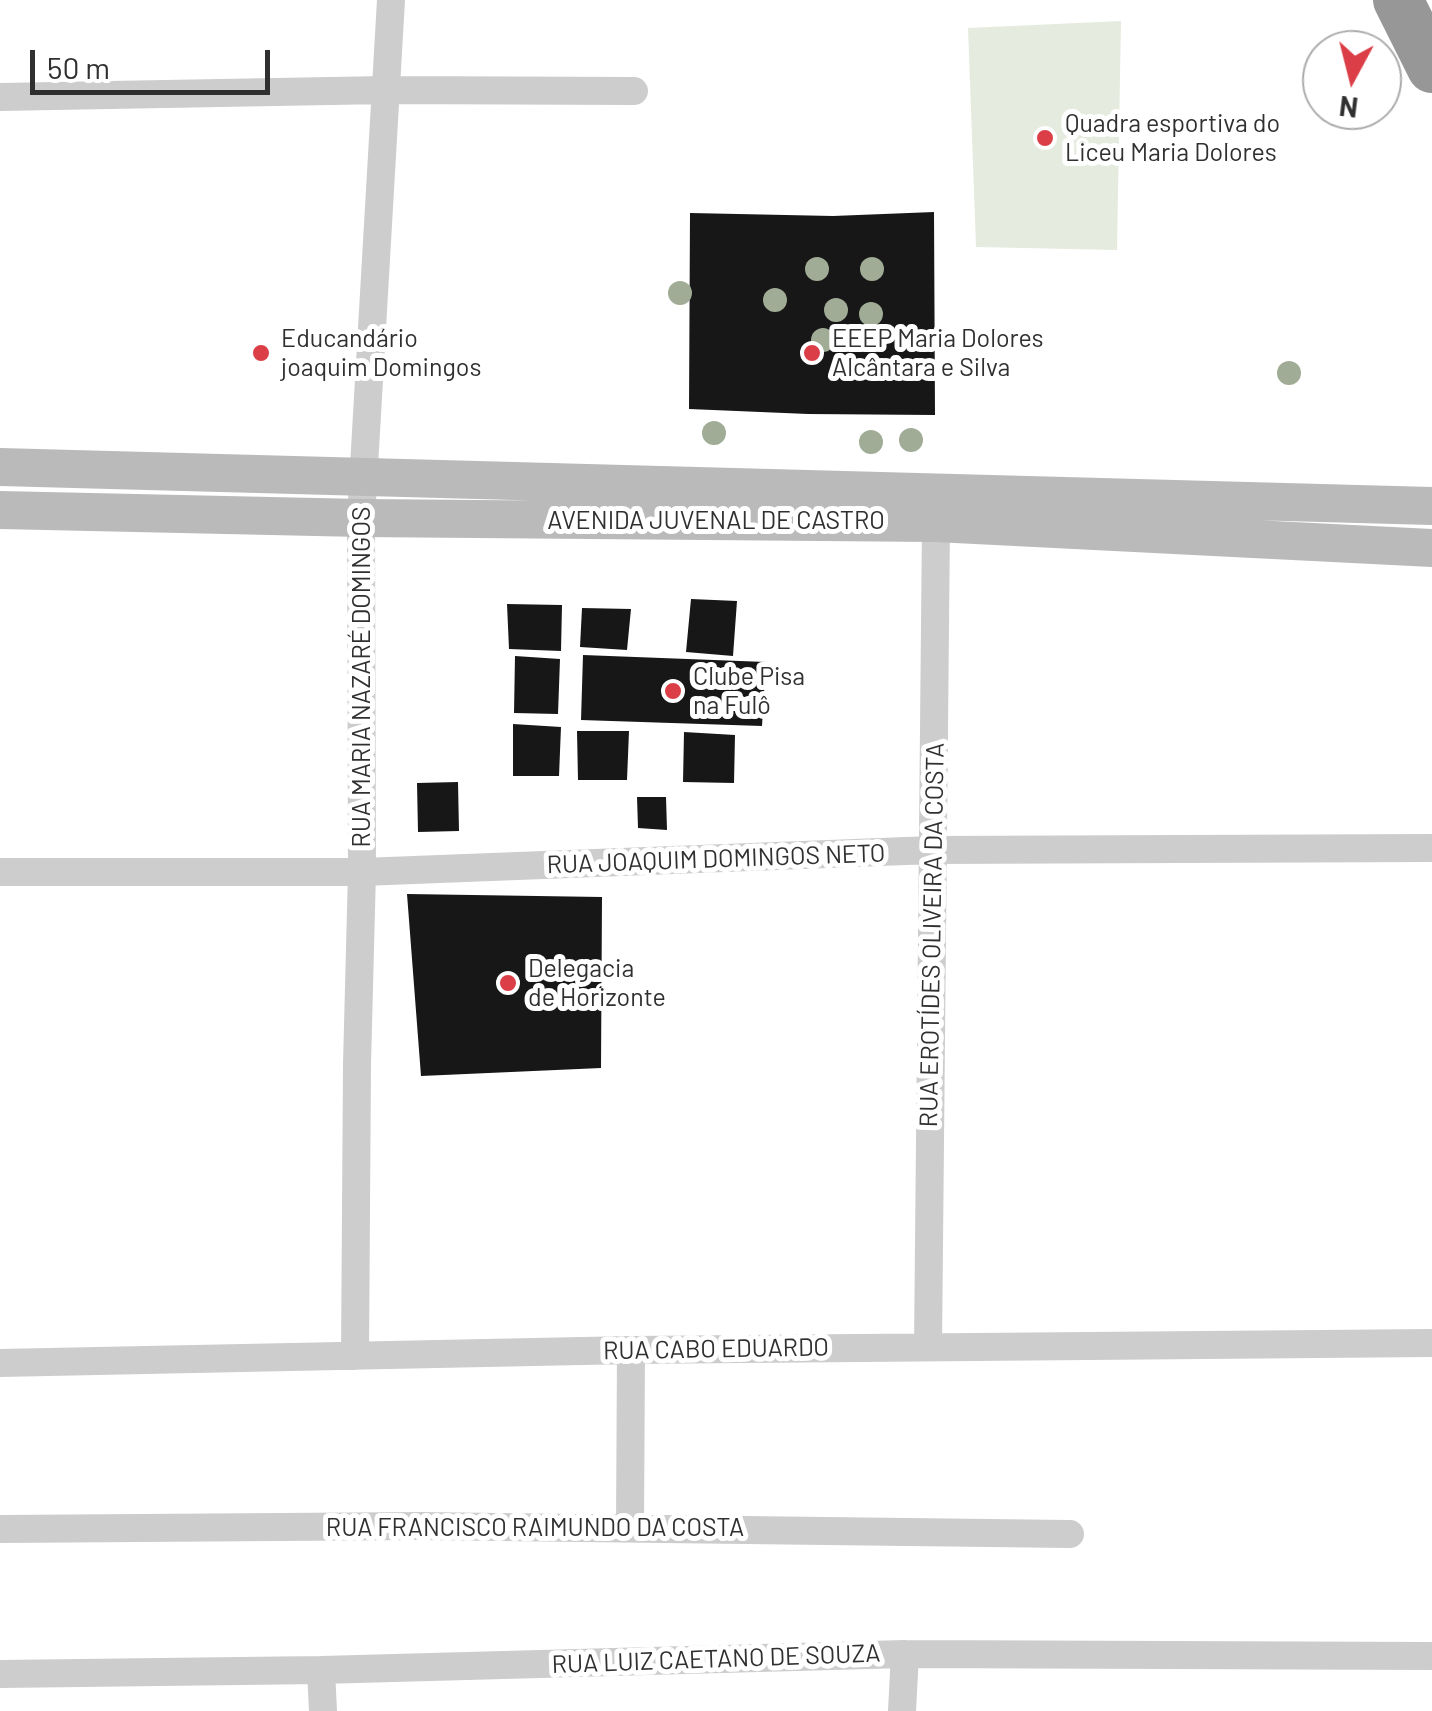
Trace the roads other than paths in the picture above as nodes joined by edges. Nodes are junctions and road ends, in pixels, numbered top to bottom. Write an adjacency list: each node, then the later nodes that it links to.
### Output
1 (390, 0): 4 (street, RUA MARIA NAZARÉ DOMINGOS)
2 (1398, 0): 3 (highway)
3 (1432, 68)
4 (385, 90): 5 (street); 6 (street); 8 (street, RUA MARIA NAZARÉ DOMINGOS)
5 (634, 91)
6 (0, 97)
7 (0, 466): 8 (street, AVENIDA JUVENAL DE CASTRO)
8 (363, 474): 9 (street, AVENIDA JUVENAL DE CASTRO); 11 (street, RUA MARIA NAZARÉ DOMINGOS)
9 (1432, 506)
10 (0, 510): 11 (street, AVENIDA JUVENAL DE CASTRO)
11 (361, 518): 12 (street, AVENIDA JUVENAL DE CASTRO); 17 (street, RUA MARIA NAZARÉ DOMINGOS)
12 (936, 523): 13 (street, AVENIDA JUVENAL DE CASTRO); 15 (street, RUA EROTÍDES OLIVEIRA DA COSTA)
13 (1432, 548)
14 (1432, 848): 15 (street, RUA JOAQUIM DOMINGOS NETO)
15 (932, 850): 17 (street, RUA JOAQUIM DOMINGOS NETO); 19 (street, RUA EROTÍDES OLIVEIRA DA COSTA)
16 (0, 872): 17 (street, RUA JOAQUIM DOMINGOS NETO)
17 (362, 872): 21 (street, RUA MARIA NAZARÉ DOMINGOS)
18 (1432, 1343): 19 (street, RUA CABO EDUARDO)
19 (928, 1346): 20 (street, RUA CABO EDUARDO)
20 (631, 1350): 21 (street, RUA CABO EDUARDO); 23 (street)
21 (356, 1356): 22 (street, RUA CABO EDUARDO)
22 (0, 1364)
23 (630, 1527): 24 (street, RUA FRANCISCO RAIMUNDO DA COSTA); 25 (street, RUA FRANCISCO RAIMUNDO DA COSTA)
24 (0, 1529)
25 (1070, 1534)
26 (906, 1654): 27 (street, RUA LUIZ CAETANO DE SOUZA); 28 (street, RUA LUIZ CAETANO DE SOUZA); 31 (street)
27 (1432, 1656)
28 (321, 1670): 29 (street, RUA LUIZ CAETANO DE SOUZA); 30 (street)
29 (0, 1674)
30 (323, 1711)
31 (902, 1711)

